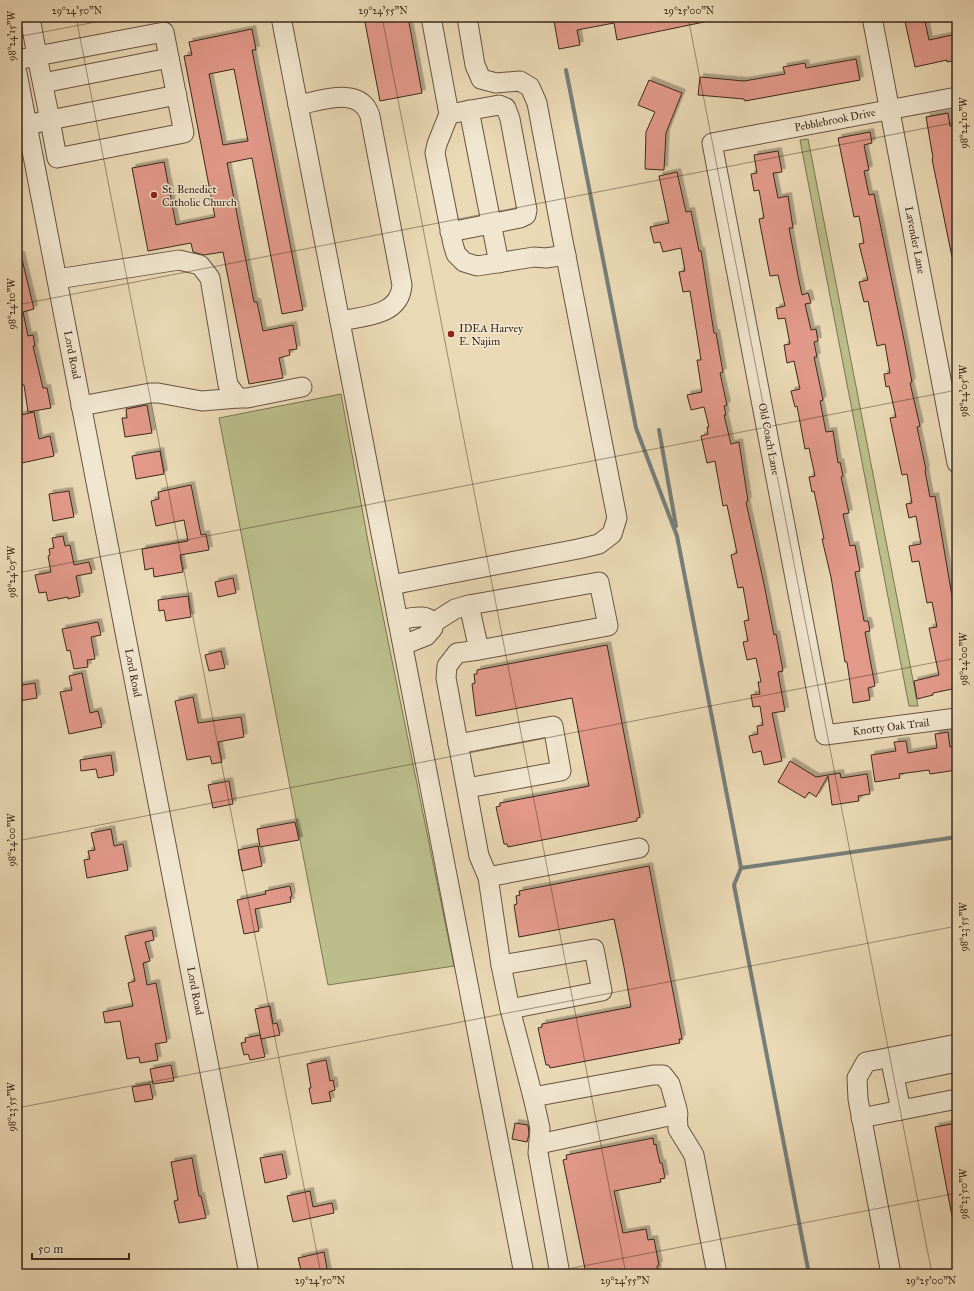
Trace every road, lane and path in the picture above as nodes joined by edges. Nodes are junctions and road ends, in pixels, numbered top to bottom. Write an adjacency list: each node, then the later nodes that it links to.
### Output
1 (30, 17): 6 (street)
2 (281, 17): 13 (street)
3 (431, 17): 16 (street)
4 (467, 17): 22 (street)
5 (872, 17): 15 (street, Lavender Lane)
6 (37, 56): 7 (street); 8 (street); 10 (street)
7 (169, 58): 10 (street); 11 (street)
8 (17, 60)
9 (17, 73): 18 (street, Lord Road)
10 (42, 82): 17 (street)
11 (177, 95): 17 (street); 17 (street)
12 (957, 97): 15 (street, Pebblebrook Drive)
13 (298, 105): 25 (street); 25 (street)
14 (469, 110): 16 (street); 20 (street); 20 (street)
15 (890, 110): 19 (street, Pebblebrook Drive); 29 (street, Lavender Lane)
16 (449, 114): 21 (street)
17 (50, 120): 18 (street)
18 (27, 125): 24 (street, Lord Road)
19 (712, 143): 37 (street, Old Coach Lane)
20 (491, 224): 21 (street); 23 (street)
21 (450, 232): 23 (street)
22 (564, 248): 23 (street); 30 (street)
23 (499, 263)
24 (57, 279): 27 (street); 28 (street, Lord Road)
25 (340, 321): 30 (street)
26 (302, 388): 27 (street)
27 (238, 398): 28 (street)
28 (82, 406): 53 (street, Lord Road)
29 (957, 463)
30 (391, 585): 32 (street)
31 (469, 605): 33 (street); 35 (street); 35 (street)
32 (398, 620): 33 (street); 34 (street)
33 (433, 623): 34 (street)
34 (403, 645): 54 (street)
35 (479, 650): 38 (street)
36 (957, 718): 37 (street, Knotty Oak Trail)
37 (825, 735)
38 (458, 744): 39 (street); 39 (street)
39 (467, 788): 41 (street)
40 (639, 848): 41 (street)
41 (488, 877): 42 (street)
42 (501, 965): 43 (street); 43 (street)
43 (510, 1009): 47 (street)
44 (957, 1044): 46 (street)
45 (957, 1062): 46 (street)
46 (892, 1066): 49 (street); 51 (street)
47 (533, 1097): 50 (street); 52 (street)
48 (957, 1099): 49 (street)
49 (901, 1110): 51 (street)
50 (678, 1114): 52 (street); 56 (street)
51 (861, 1118): 57 (street)
52 (539, 1144): 55 (street)
53 (250, 1274)
54 (524, 1274)
55 (560, 1274)
56 (717, 1274)
57 (891, 1274)

